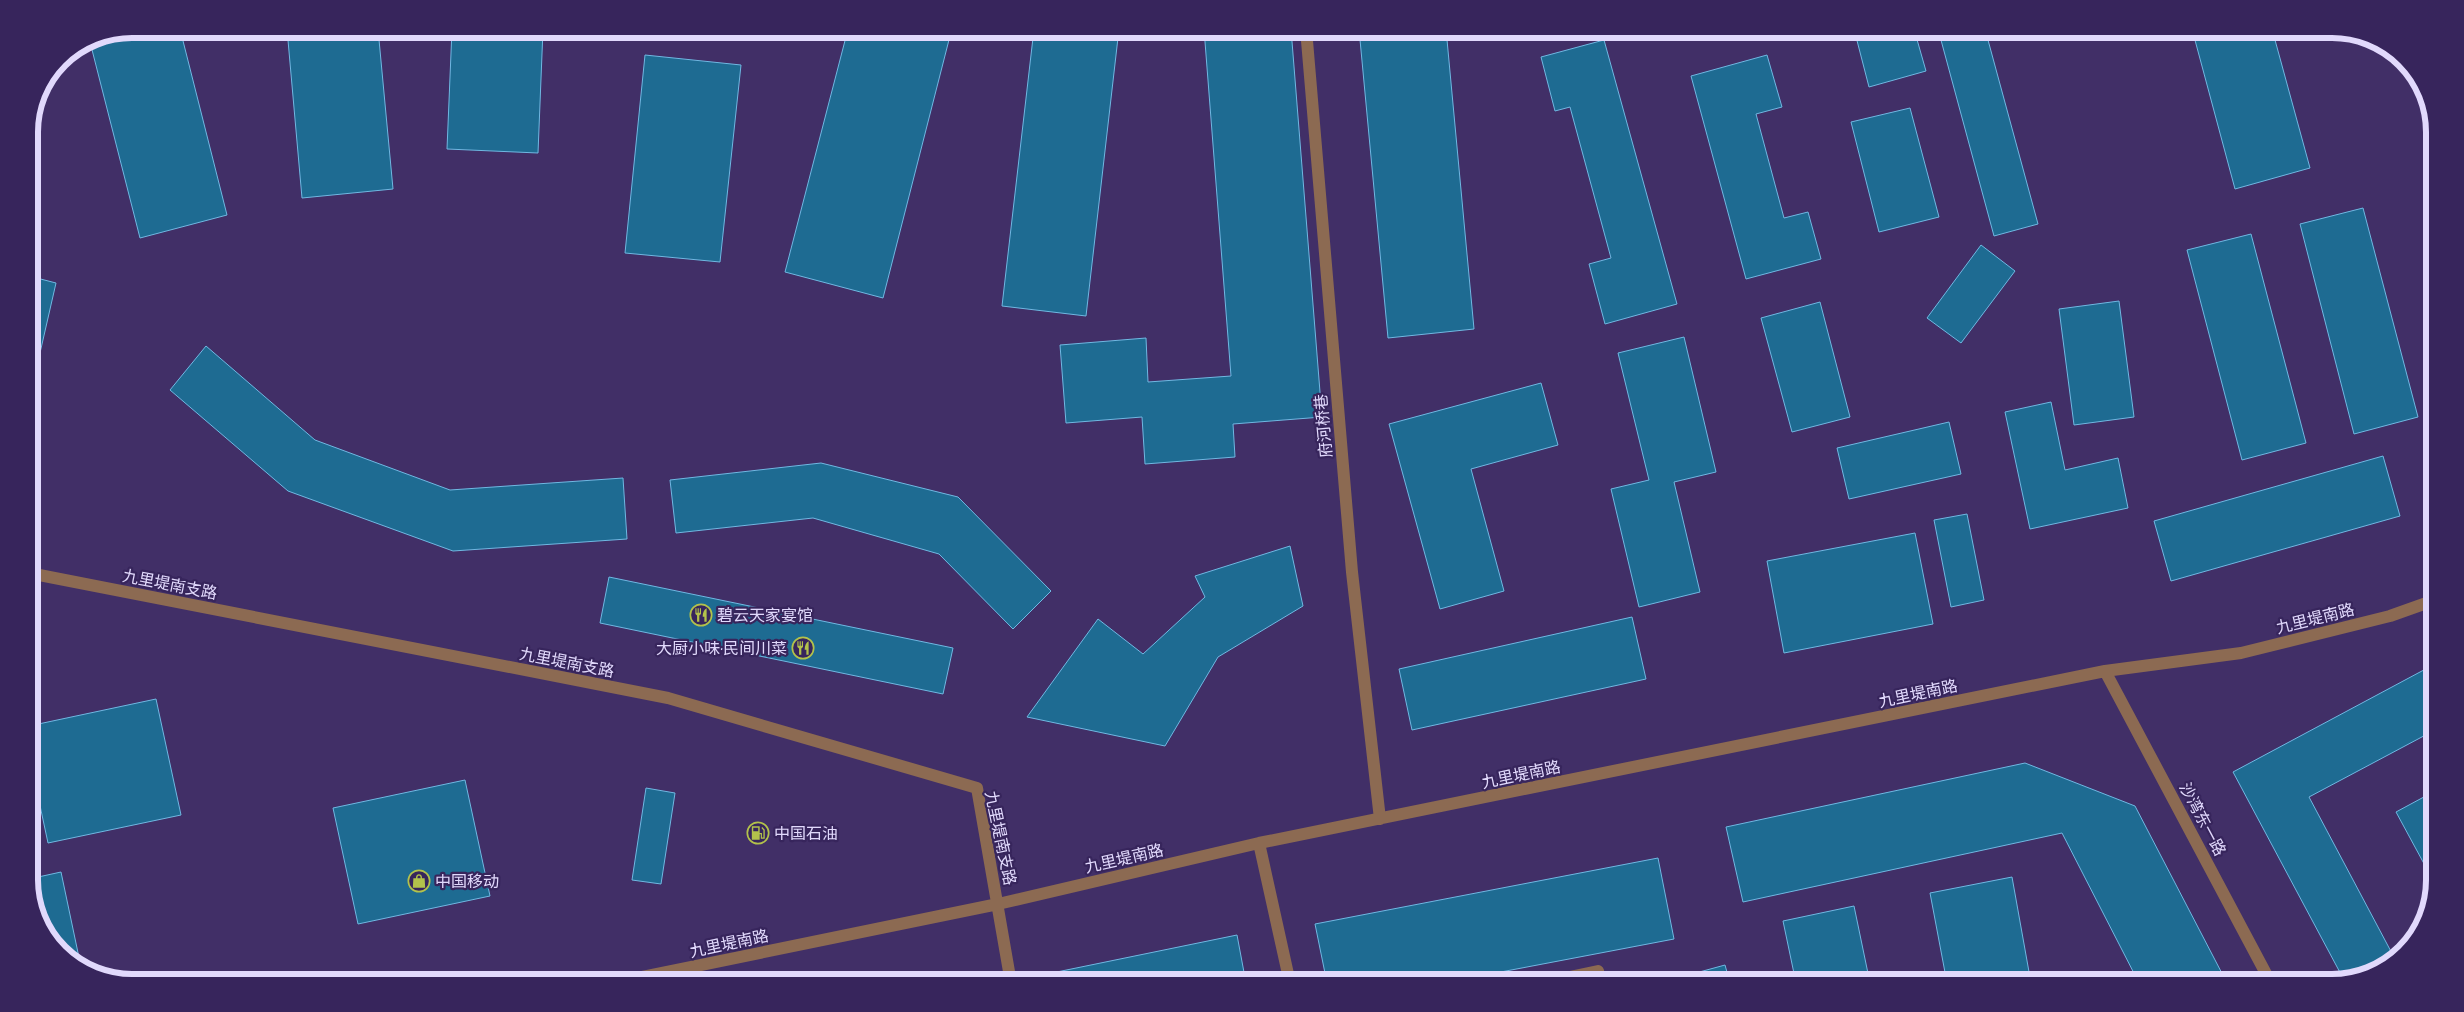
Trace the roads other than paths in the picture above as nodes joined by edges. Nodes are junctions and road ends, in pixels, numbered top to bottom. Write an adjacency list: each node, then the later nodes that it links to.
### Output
1 (1307, 38): 5 (street, 府河桥巷)
2 (38, 575): 7 (street, 九里堤南支路)
3 (2426, 603): 4 (street, 九里堤南路)
4 (2106, 671): 5 (street, 九里堤南路); 13 (street, 沙湾东一路)
5 (1380, 819): 6 (street, 九里堤南路)
6 (1259, 842): 7 (street, 九里堤南路); 10 (street)
7 (998, 904): 8 (street, 九里堤南路); 9 (street)
8 (657, 974)
9 (1010, 974)
10 (1288, 974)
11 (1584, 974): 12 (street)
12 (1599, 974)
13 (2266, 974)

